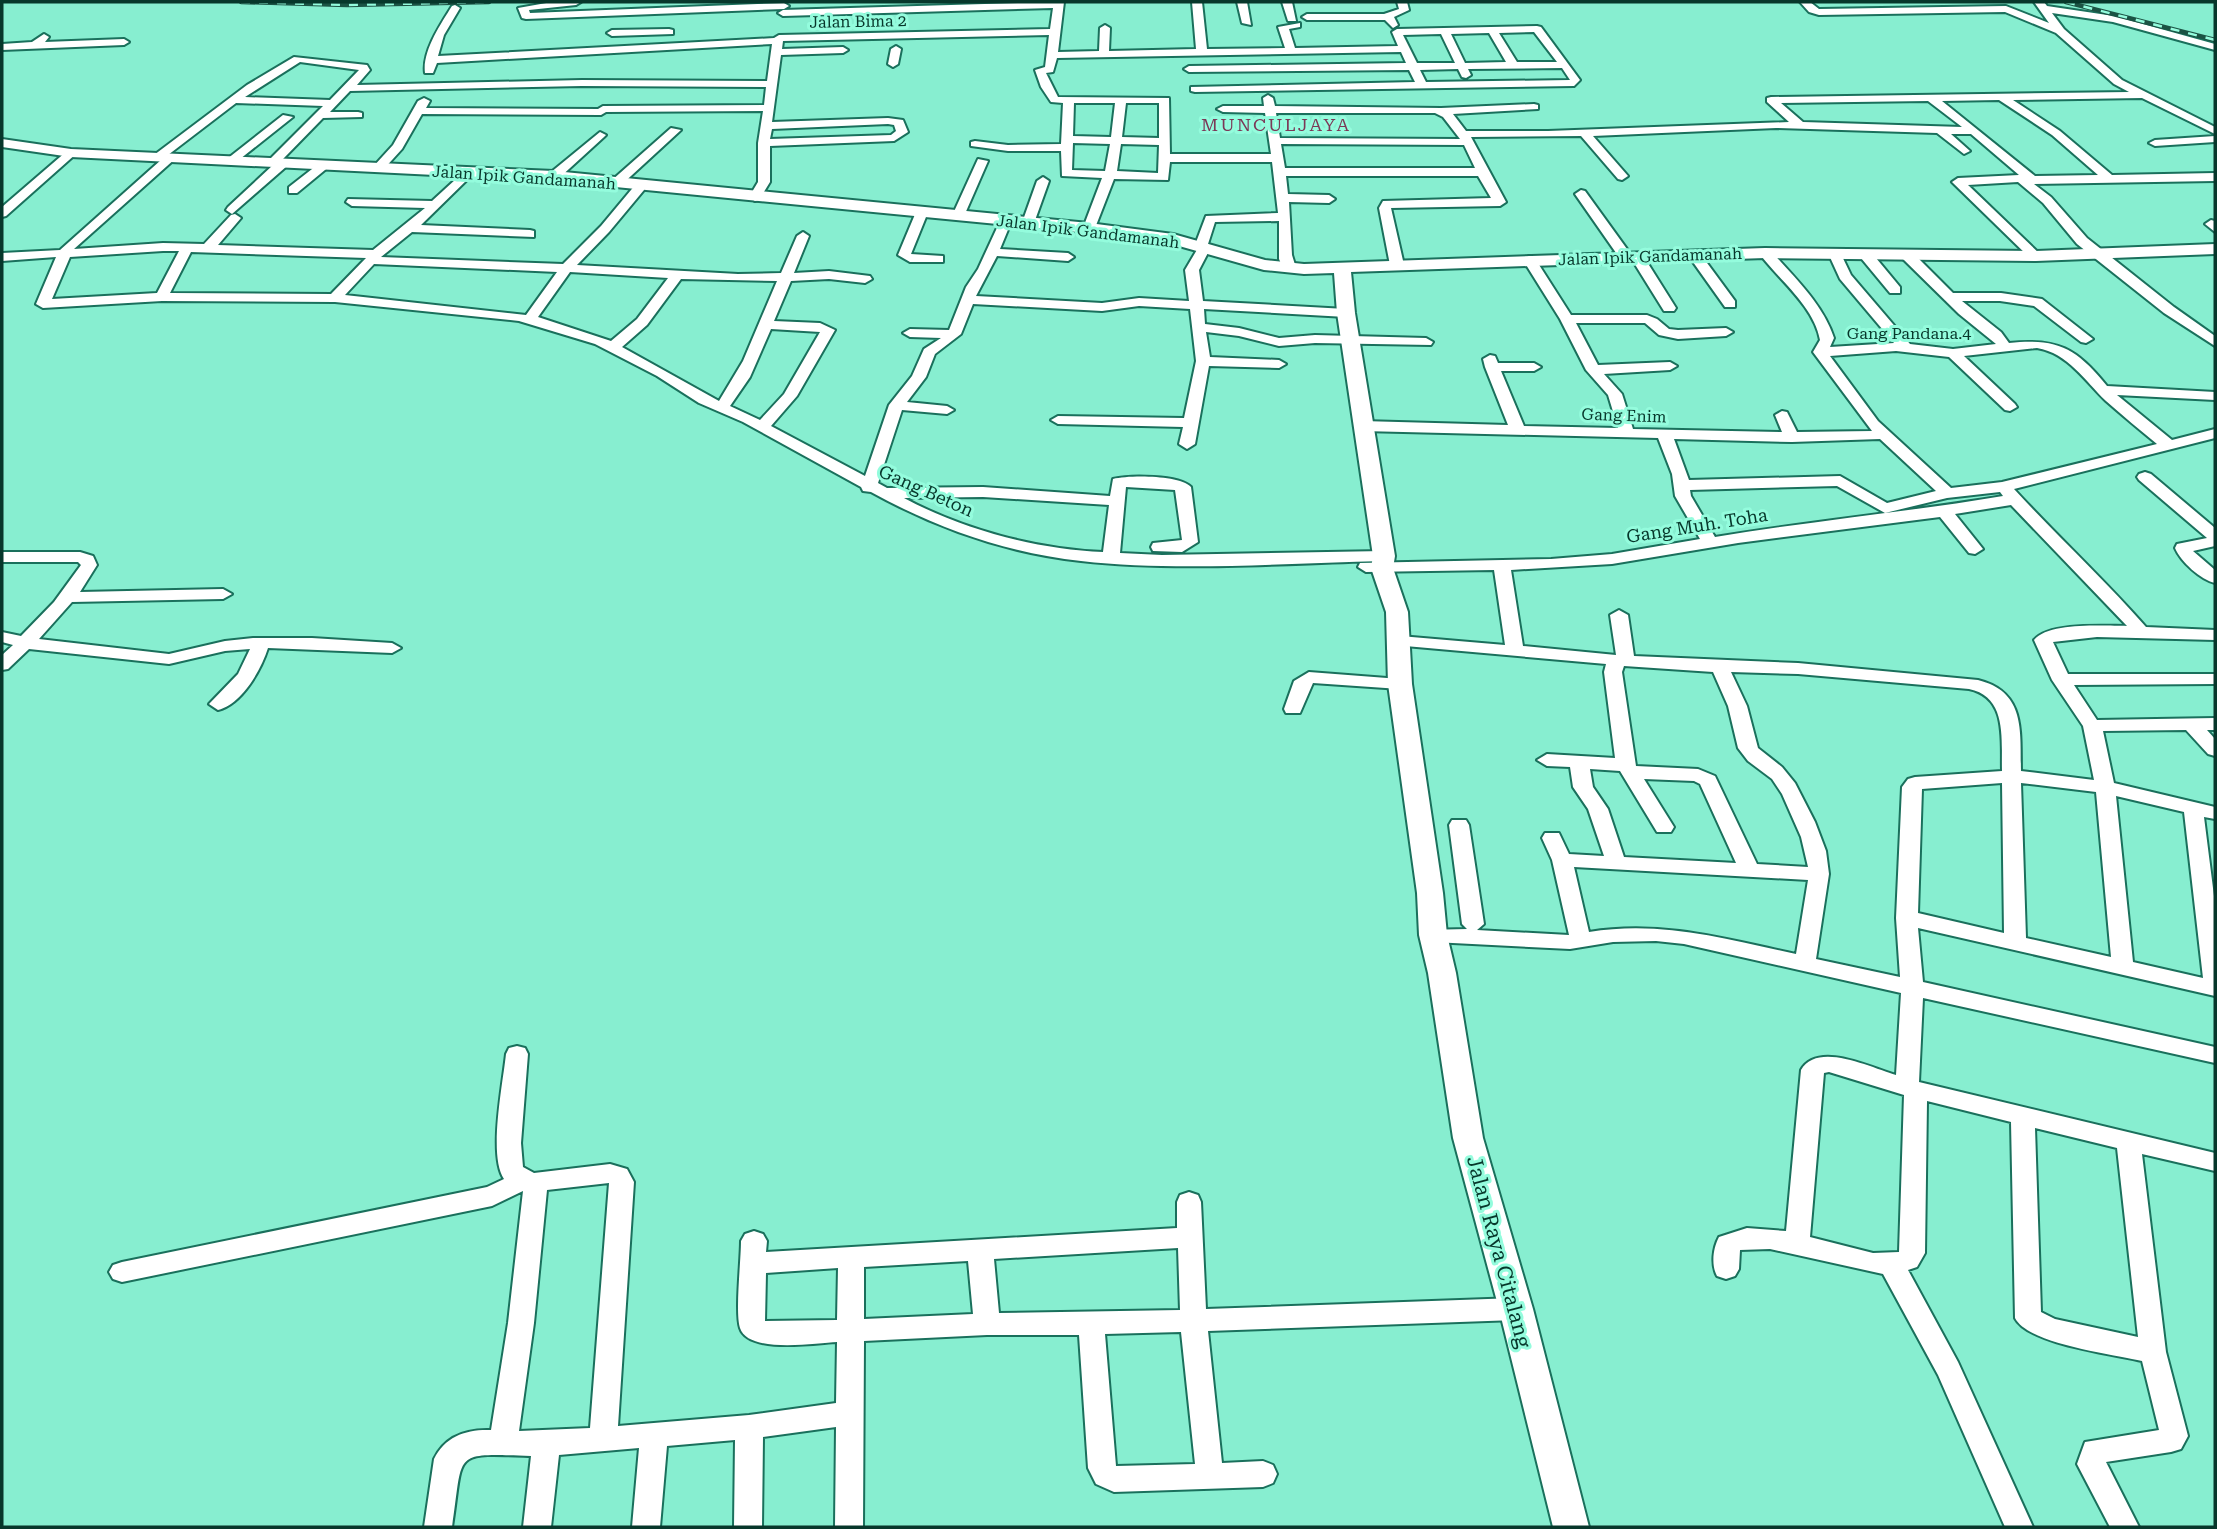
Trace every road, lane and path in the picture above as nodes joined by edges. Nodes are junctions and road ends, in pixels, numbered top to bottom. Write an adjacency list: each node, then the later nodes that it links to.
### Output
1 (576, 2): 12 (street)
2 (1197, 2): 53 (street)
3 (1242, 2): 24 (street)
4 (1402, 2): 21 (street)
5 (1805, 2): 18 (street)
6 (1841, 2): 18 (street)
7 (1876, 2): 17 (street)
8 (1964, 2): 16 (street)
9 (1058, 4): 10 (street); 22 (street)
10 (936, 5): 26 (street); 37 (street)
11 (2042, 5): 32 (street); 44 (street)
12 (613, 6): 26 (street); 28 (street)
13 (1923, 6): 16 (street); 17 (street)
14 (455, 8): 56 (street)
15 (1316, 9): 19 (street)
16 (2007, 9): 32 (street)
17 (1885, 11): 18 (street)
18 (1850, 12)
19 (1291, 14): 52 (street)
20 (1307, 17): 21 (street)
21 (1389, 17): 36 (street)
22 (1054, 19): 23 (street); 35 (street)
23 (1041, 20)
24 (1247, 23)
25 (897, 24): 27 (street)
26 (781, 25): 27 (street); 28 (street); 38 (street, Jalan Bima 2); 46 (street); 50 (street); 66 (street)
27 (832, 26): 38 (street)
28 (612, 28): 34 (street); 46 (street)
29 (1105, 28): 55 (street)
30 (1492, 29): 31 (street); 58 (street); 59 (street)
31 (1444, 30): 36 (street); 60 (street)
32 (2060, 31): 73 (street)
33 (49, 32): 40 (street)
34 (669, 32)
35 (1054, 32): 37 (street, Jalan Bima 2); 51 (street)
36 (1397, 32): 49 (street)
37 (939, 35): 38 (street, Jalan Bima 2); 43 (street)
38 (834, 37)
39 (124, 41): 40 (street)
40 (34, 44): 42 (street)
41 (1039, 45): 51 (street)
42 (2, 47)
43 (936, 47)
44 (2215, 47)
45 (909, 48): 48 (street)
46 (614, 49): 64 (street)
47 (883, 49): 48 (street)
48 (896, 49): 57 (street)
49 (1405, 49): 52 (street); 61 (street)
50 (856, 50)
51 (1052, 50): 55 (street); 79 (street)
52 (1291, 51): 54 (street)
53 (1202, 52): 54 (street); 55 (street)
54 (1256, 52): 63 (street)
55 (1104, 54)
56 (431, 60): 64 (street); 69 (street)
57 (893, 64)
58 (1513, 65): 59 (street); 60 (street)
59 (1565, 65): 68 (street)
60 (1462, 66): 61 (street); 68 (street)
61 (1415, 67): 63 (street); 67 (street)
62 (1189, 69): 63 (street)
63 (1260, 69): 76 (street)
64 (540, 79): 65 (street); 70 (street); 88 (street)
65 (603, 84): 66 (street); 85 (street)
66 (774, 84): 82 (street)
67 (1422, 86): 68 (street); 76 (street)
68 (1471, 86)
69 (426, 87): 70 (street); 71 (street); 84 (street)
70 (481, 87): 87 (street)
71 (349, 88): 78 (street); 80 (street)
72 (1196, 94): 76 (street)
73 (2144, 95): 77 (street); 93 (street)
74 (1931, 98): 77 (street); 95 (street); 98 (street)
75 (1121, 99): 79 (street); 103 (street); 105 (street)
76 (1268, 99): 83 (street); 86 (street); 104 (street)
77 (2004, 99): 127 (street)
78 (234, 100): 80 (street); 113 (street)
79 (1069, 100): 107 (street)
80 (333, 103): 89 (street)
81 (1534, 107): 86 (street)
82 (768, 108): 85 (street); 94 (street)
83 (1223, 109)
84 (419, 111): 87 (street); 120 (street)
85 (602, 111): 88 (street); 125 (street)
86 (1441, 111): 101 (street)
87 (477, 113): 88 (street)
88 (530, 113)
89 (323, 115): 90 (street); 118 (street)
90 (358, 115)
91 (287, 117): 116 (street)
92 (2215, 120): 93 (street)
93 (2195, 121): 99 (street)
94 (767, 126): 109 (street); 109 (street)
95 (1800, 126): 97 (street); 100 (street)
96 (675, 130): 131 (street)
97 (1941, 131): 98 (street); 111 (street)
98 (1975, 131): 129 (street)
99 (2215, 131)
100 (1584, 132): 101 (street); 126 (street)
101 (1465, 138): 104 (street); 123 (street)
102 (2215, 139): 108 (street)
103 (1117, 140): 105 (street); 107 (street); 124 (street)
104 (1274, 141): 115 (street)
105 (1163, 142): 114 (street)
106 (2, 143): 112 (street, Jalan Ipik Gandamanah)
107 (1067, 143): 110 (street); 124 (street)
108 (2155, 143)
109 (764, 144): 135 (street)
110 (975, 144)
111 (1964, 151)
112 (71, 153): 113 (street, Jalan Ipik Gandamanah); 141 (street)
113 (164, 158): 116 (street, Jalan Ipik Gandamanah); 154 (street)
114 (1163, 158): 115 (street); 124 (street)
115 (1278, 158): 122 (street)
116 (231, 161): 118 (street, Jalan Ipik Gandamanah)
117 (982, 161): 142 (street)
118 (278, 163): 119 (street, Jalan Ipik Gandamanah); 152 (street)
119 (325, 165): 120 (street, Jalan Ipik Gandamanah); 133 (street)
120 (378, 168): 121 (street, Jalan Ipik Gandamanah)
121 (468, 172): 125 (street, Jalan Ipik Gandamanah); 139 (street)
122 (1280, 172): 123 (street); 136 (street)
123 (1482, 172): 169 (street)
124 (1110, 175): 147 (street)
125 (554, 176): 131 (street, Jalan Ipik Gandamanah)
126 (1622, 176)
127 (2108, 177): 128 (street); 129 (street)
128 (2215, 177)
129 (2023, 178): 157 (street); 162 (street)
130 (1043, 181): 145 (street)
131 (615, 184): 132 (street, Jalan Ipik Gandamanah)
132 (640, 187): 135 (street, Jalan Ipik Gandamanah); 170 (street)
133 (293, 190)
134 (1581, 194): 166 (street)
135 (755, 197): 140 (street, Jalan Ipik Gandamanah)
136 (1283, 198): 137 (street); 143 (street)
137 (1329, 199)
138 (352, 202): 139 (street)
139 (436, 205): 146 (street)
140 (922, 212): 142 (street, Jalan Ipik Gandamanah); 167 (street)
141 (2, 214)
142 (958, 216): 144 (street, Jalan Ipik Gandamanah)
143 (1285, 217): 150 (street); 171 (street)
144 (1006, 220): 145 (street, Jalan Ipik Gandamanah); 155 (street)
145 (1028, 223): 147 (street, Jalan Ipik Gandamanah)
146 (407, 228): 148 (street); 164 (street)
147 (1089, 228): 150 (street, Jalan Ipik Gandamanah)
148 (530, 234)
149 (803, 236): 174 (street)
150 (1203, 246): 171 (street, Jalan Ipik Gandamanah); 181 (street)
151 (187, 248): 152 (street); 154 (street); 177 (street)
152 (208, 248): 164 (street)
153 (2215, 249): 157 (street, Jalan Ipik Gandamanah)
154 (65, 251): 163 (street); 177 (street, Gang Beton)
155 (992, 252): 165 (street); 180 (street)
156 (1765, 253): 158 (street, Jalan Ipik Gandamanah); 159 (street, Jalan Ipik Gandamanah); 201 (street)
157 (2099, 253): 162 (street, Jalan Ipik Gandamanah); 193 (street)
158 (1835, 254): 160 (street, Jalan Ipik Gandamanah); 198 (street)
159 (1694, 255): 166 (street, Jalan Ipik Gandamanah); 182 (street)
160 (1866, 255): 161 (street, Jalan Ipik Gandamanah); 176 (street)
161 (1908, 256): 162 (street, Jalan Ipik Gandamanah); 178 (street)
162 (2036, 256)
163 (2, 257)
164 (373, 257): 170 (street); 179 (street)
165 (1068, 257)
166 (1632, 257): 168 (street, Jalan Ipik Gandamanah); 183 (street)
167 (938, 259)
168 (1529, 260): 169 (street, Jalan Ipik Gandamanah); 186 (street)
169 (1397, 265): 172 (street, Jalan Ipik Gandamanah)
170 (566, 268): 173 (street); 185 (street)
171 (1289, 268): 172 (street, Jalan Ipik Gandamanah)
172 (1342, 268): 184 (street, Jalan Raya Citalang)
173 (677, 275): 174 (street); 197 (street)
174 (786, 277): 175 (street); 187 (street)
175 (865, 279)
176 (1895, 290)
177 (162, 297): 179 (street, Gang Beton)
178 (1949, 297): 194 (street); 199 (street)
179 (335, 298): 185 (street, Gang Beton)
180 (968, 300): 181 (street); 192 (street)
181 (1196, 304): 184 (street); 188 (street)
182 (1730, 304)
183 (1669, 308)
184 (1346, 313): 195 (street, Jalan Raya Citalang)
185 (530, 319): 197 (street, Gang Beton)
186 (1567, 319): 191 (street); 207 (street)
187 (764, 325): 211 (street); 218 (street)
188 (1200, 327): 195 (street); 203 (street)
189 (1726, 332): 191 (street)
190 (910, 333): 192 (street)
191 (1702, 333): 200 (street)
192 (954, 334): 210 (street)
193 (2212, 337)
194 (2086, 339)
195 (1350, 340): 196 (street); 217 (street, Jalan Raya Citalang)
196 (1426, 342)
197 (614, 346): 211 (street, Gang Beton)
198 (1905, 347): 201 (street, Gang Pandana.4); 202 (street, Gang Pandana.4)
199 (2005, 347): 202 (street, Gang Pandana.4); 208 (street, Gang Pandana.4)
200 (1713, 349)
201 (1820, 352): 221 (street)
202 (1953, 352): 212 (street)
203 (1203, 361): 204 (street); 216 (street)
204 (1279, 364)
205 (1670, 366): 207 (street)
206 (1534, 367): 219 (street)
207 (1593, 370): 220 (street)
208 (2103, 390): 209 (street); 226 (street, Gang Pandana.4)
209 (2215, 396)
210 (896, 405): 213 (street); 229 (street)
211 (722, 407): 218 (street, Gang Beton)
212 (2010, 407)
213 (947, 410)
214 (1782, 415): 224 (street)
215 (1058, 420): 216 (street)
216 (1192, 424): 225 (street)
217 (1362, 426): 219 (street, Gang Enim); 239 (street, Jalan Raya Citalang)
218 (761, 428): 229 (street, Gang Beton)
219 (1518, 430): 220 (street, Gang Enim)
220 (1627, 433): 222 (street, Gang Enim)
221 (1885, 433): 224 (street, Gang Enim); 233 (street)
222 (1664, 434): 224 (street, Gang Enim); 228 (street)
223 (2215, 434): 226 (street, Gang Muh. Toha)
224 (1792, 437)
225 (1187, 444)
226 (2170, 446): 231 (street, Gang Muh. Toha)
227 (2145, 477): 235 (street)
228 (1682, 485): 233 (street); 234 (street)
229 (869, 488): 230 (street, Gang Beton)
230 (887, 493): 232 (street); 237 (street, Gang Beton)
231 (2009, 493): 233 (street, Gang Muh. Toha); 246 (street)
232 (1117, 501): 237 (street); 237 (street)
233 (1945, 501): 234 (street, Gang Muh. Toha); 236 (street)
234 (1707, 537): 240 (street, Gang Muh. Toha)
235 (2215, 538): 242 (street)
236 (1975, 550)
237 (1112, 553): 239 (street, Gang Beton)
238 (2, 557): 244 (street)
239 (1383, 562): 240 (street, Gang Muh. Toha); 241 (street); 249 (street, Jalan Raya Citalang)
240 (1502, 565): 253 (street)
241 (1204, 575)
242 (2215, 578)
243 (223, 594): 244 (street)
244 (68, 597): 250 (street)
245 (1619, 615): 254 (street)
246 (2141, 632): 247 (street); 257 (street)
247 (2215, 635)
248 (2, 637): 250 (street)
249 (1401, 641): 253 (street); 259 (street, Jalan Raya Citalang)
250 (26, 643): 251 (street); 255 (street)
251 (260, 644): 252 (street); 260 (street)
252 (392, 648)
253 (1514, 649): 254 (street)
254 (1621, 660): 256 (street); 268 (street)
255 (2, 665)
256 (1719, 667): 269 (street); 279 (street)
257 (2061, 680): 258 (street); 264 (street)
258 (2215, 680)
259 (1400, 684): 261 (street); 284 (street, Jalan Raya Citalang)
260 (218, 704)
261 (1293, 709)
262 (2190, 723): 263 (street); 264 (street); 265 (street)
263 (2215, 724)
264 (2092, 726): 270 (street)
265 (2215, 750)
266 (1547, 761): 267 (street)
267 (1580, 762): 268 (street); 277 (street)
268 (1628, 769): 274 (street); 278 (street)
269 (2012, 776): 270 (street); 280 (street); 283 (street)
270 (2105, 787): 271 (street); 286 (street)
271 (2193, 808): 272 (street); 288 (street)
272 (2215, 813)
273 (1459, 825): 281 (street)
274 (1664, 827)
275 (1552, 838): 276 (street)
276 (1562, 860): 277 (street); 282 (street)
277 (1616, 862): 278 (street)
278 (1749, 868): 279 (street)
279 (1819, 874): 285 (street)
280 (1908, 918): 283 (street); 287 (street)
281 (1473, 924): 282 (street); 284 (street)
282 (1581, 936): 284 (street); 285 (street)
283 (2015, 942): 286 (street)
284 (1435, 944): 304 (street, Jalan Raya Citalang)
285 (1805, 963): 287 (street)
286 (2123, 967): 288 (street)
287 (1912, 987): 290 (street); 291 (street)
288 (2215, 987)
289 (517, 1054): 295 (street)
290 (2215, 1055)
291 (1912, 1088): 292 (street); 298 (street); 301 (street)
292 (2023, 1116): 293 (street); 309 (street)
293 (2128, 1140): 294 (street); 309 (street)
294 (2215, 1162)
295 (529, 1181): 303 (street); 313 (street); 314 (street)
296 (1189, 1202): 297 (street)
297 (1192, 1237): 299 (street); 305 (street)
298 (1797, 1244): 301 (street); 302 (street)
299 (980, 1250): 300 (street); 306 (street)
300 (851, 1257): 308 (street); 308 (street)
301 (1892, 1266): 324 (street)
302 (1726, 1269)
303 (122, 1272)
304 (1516, 1309): 305 (street); 323 (street, Jalan Raya Citalang)
305 (1193, 1318): 307 (street); 317 (street)
306 (987, 1324): 307 (street); 308 (street)
307 (1091, 1324): 317 (street)
308 (850, 1331): 310 (street)
309 (2153, 1352): 325 (street)
310 (848, 1413): 311 (street); 322 (street)
311 (750, 1427): 312 (street); 321 (street)
312 (654, 1436): 313 (street); 320 (street)
313 (603, 1439): 315 (street)
314 (503, 1444): 315 (street); 318 (street)
315 (545, 1444): 319 (street)
316 (1263, 1474): 317 (street)
317 (1210, 1477)
318 (438, 1527)
319 (537, 1527)
320 (646, 1527)
321 (748, 1527)
322 (849, 1527)
323 (1571, 1527)
324 (2019, 1527)
325 (2124, 1527)

